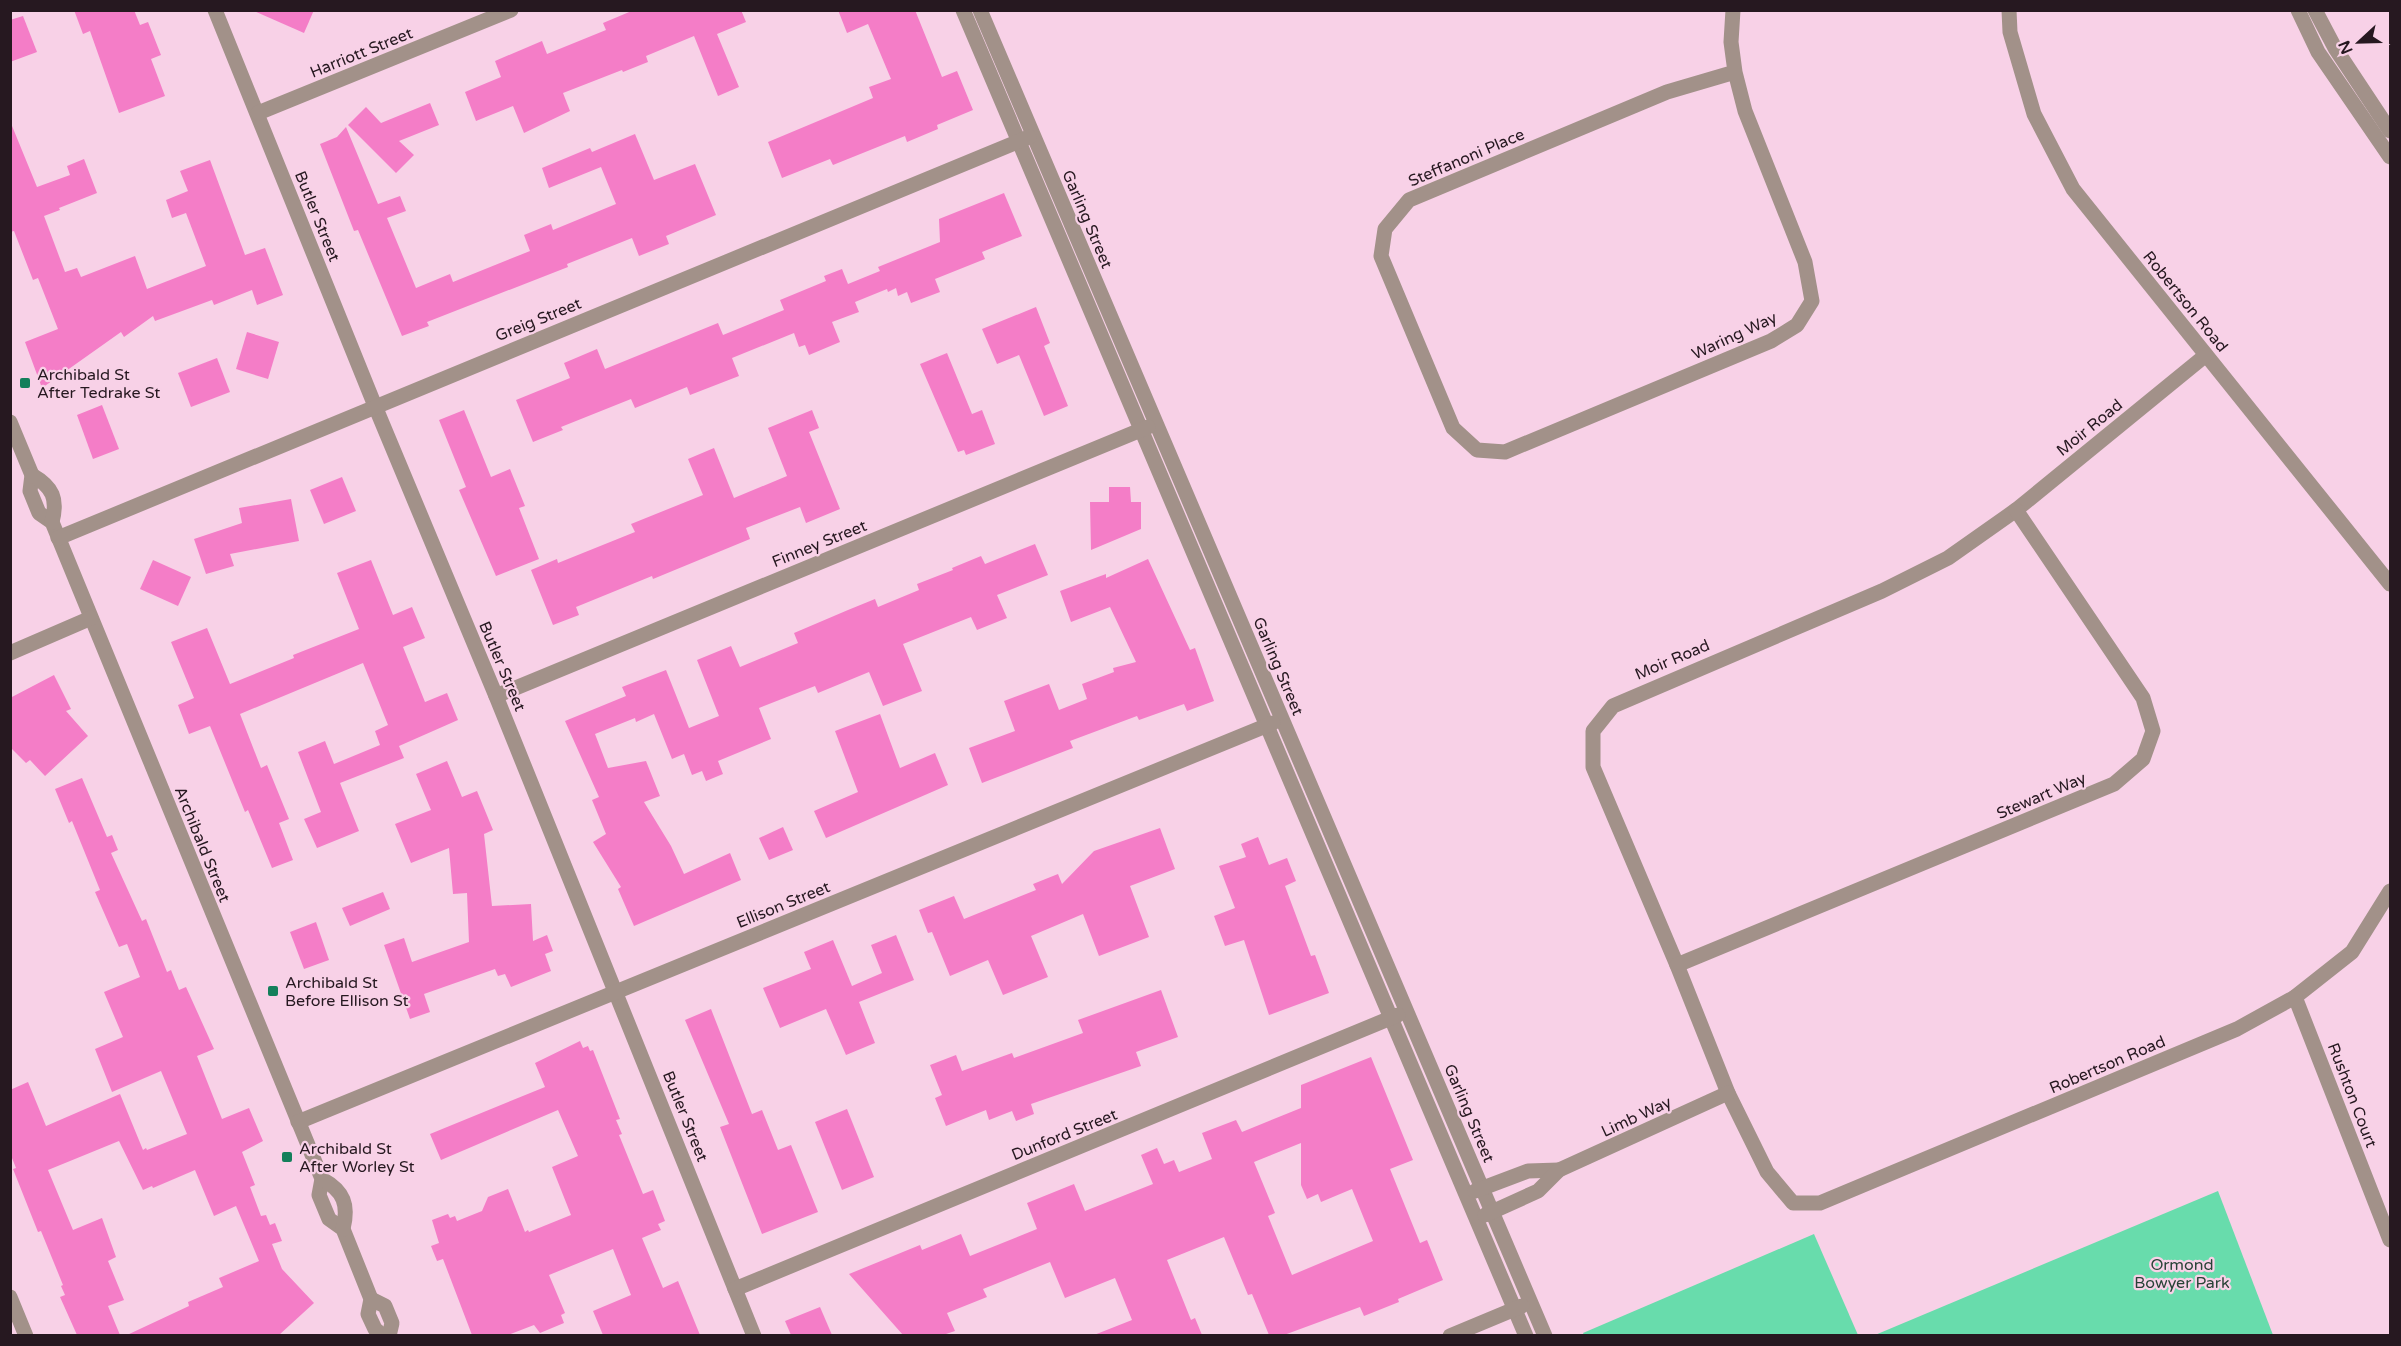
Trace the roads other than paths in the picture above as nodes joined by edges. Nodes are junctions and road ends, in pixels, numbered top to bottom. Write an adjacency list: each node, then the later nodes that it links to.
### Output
1 (216, 10): 10 (street, Butler Street)
2 (511, 10): 10 (street, Harriott Street)
3 (963, 10): 12 (street, Garling Street)
4 (980, 10): 12 (street, Garling Street)
5 (1733, 10): 9 (street, Waring Way)
6 (2009, 10): 14 (street, Robertson Road)
7 (2298, 10): 13 (street)
8 (2315, 10): 11 (street)
9 (1735, 72): 19 (street, Waring Way); 19 (street, Steffanoni Place)
10 (258, 113): 15 (street, Butler Street)
11 (2391, 131)
12 (1026, 138): 15 (street, Greig Street); 17 (street, Garling Street); 18 (street, Garling Street)
13 (2391, 157)
14 (2206, 355): 20 (street, Moir Road); 22 (street, Robertson Road)
15 (375, 406): 21 (street, Greig Street); 26 (street, Butler Street)
16 (10, 422): 21 (street, Archibald Street)
17 (1156, 423): 18 (street, Finney Street); 27 (street, Garling Street)
18 (1141, 430): 26 (street, Finney Street); 28 (street, Garling Street)
19 (1477, 450)
20 (2016, 510): 30 (street, Moir Road); 30 (street, Stewart Way)
21 (58, 538): 24 (street, Archibald Street)
22 (2385, 564): 23 (street, Robertson Road)
23 (2391, 584)
24 (91, 618): 25 (street); 36 (street, Archibald Street)
25 (10, 653)
26 (496, 696): 31 (street, Butler Street)
27 (1282, 720): 28 (street, Ellison Street); 33 (street, Garling Street)
28 (1265, 726): 31 (street, Ellison Street); 34 (street, Garling Street)
29 (2391, 891): 32 (street, Robertson Road)
30 (1677, 965): 35 (street, Moir Road)
31 (616, 992): 36 (street, Ellison Street); 44 (street, Butler Street)
32 (2295, 997): 40 (street, Robertson Road); 43 (street, Rushton Court)
33 (1406, 1011): 34 (street, Dunford Street); 38 (street, Garling Street)
34 (1390, 1018): 39 (street, Garling Street); 44 (street, Dunford Street)
35 (1728, 1093): 37 (street, Limb Way); 40 (street, Moir Road)
36 (298, 1122): 46 (street, Archibald Street)
37 (1559, 1170): 38 (street, Limb Way); 41 (street, Limb Way)
38 (1483, 1188): 39 (street, Limb Way); 41 (street, Garling Street)
39 (1466, 1194): 42 (street, Garling Street)
40 (1792, 1203)
41 (1493, 1212): 42 (street, Limb Way); 47 (street, Garling Street)
42 (1476, 1219): 48 (street, Garling Street)
43 (2391, 1240)
44 (735, 1289): 52 (street, Butler Street)
45 (10, 1297): 49 (street)
46 (371, 1299): 50 (street, Archibald Street); 51 (street, Archibald Street)
47 (1531, 1302): 48 (street); 55 (street, Garling Street)
48 (1515, 1310): 53 (street); 54 (street, Garling Street)
49 (27, 1335)
50 (383, 1335)
51 (389, 1335)
52 (754, 1335)
53 (1450, 1335)
54 (1526, 1335)
55 (1545, 1335)

